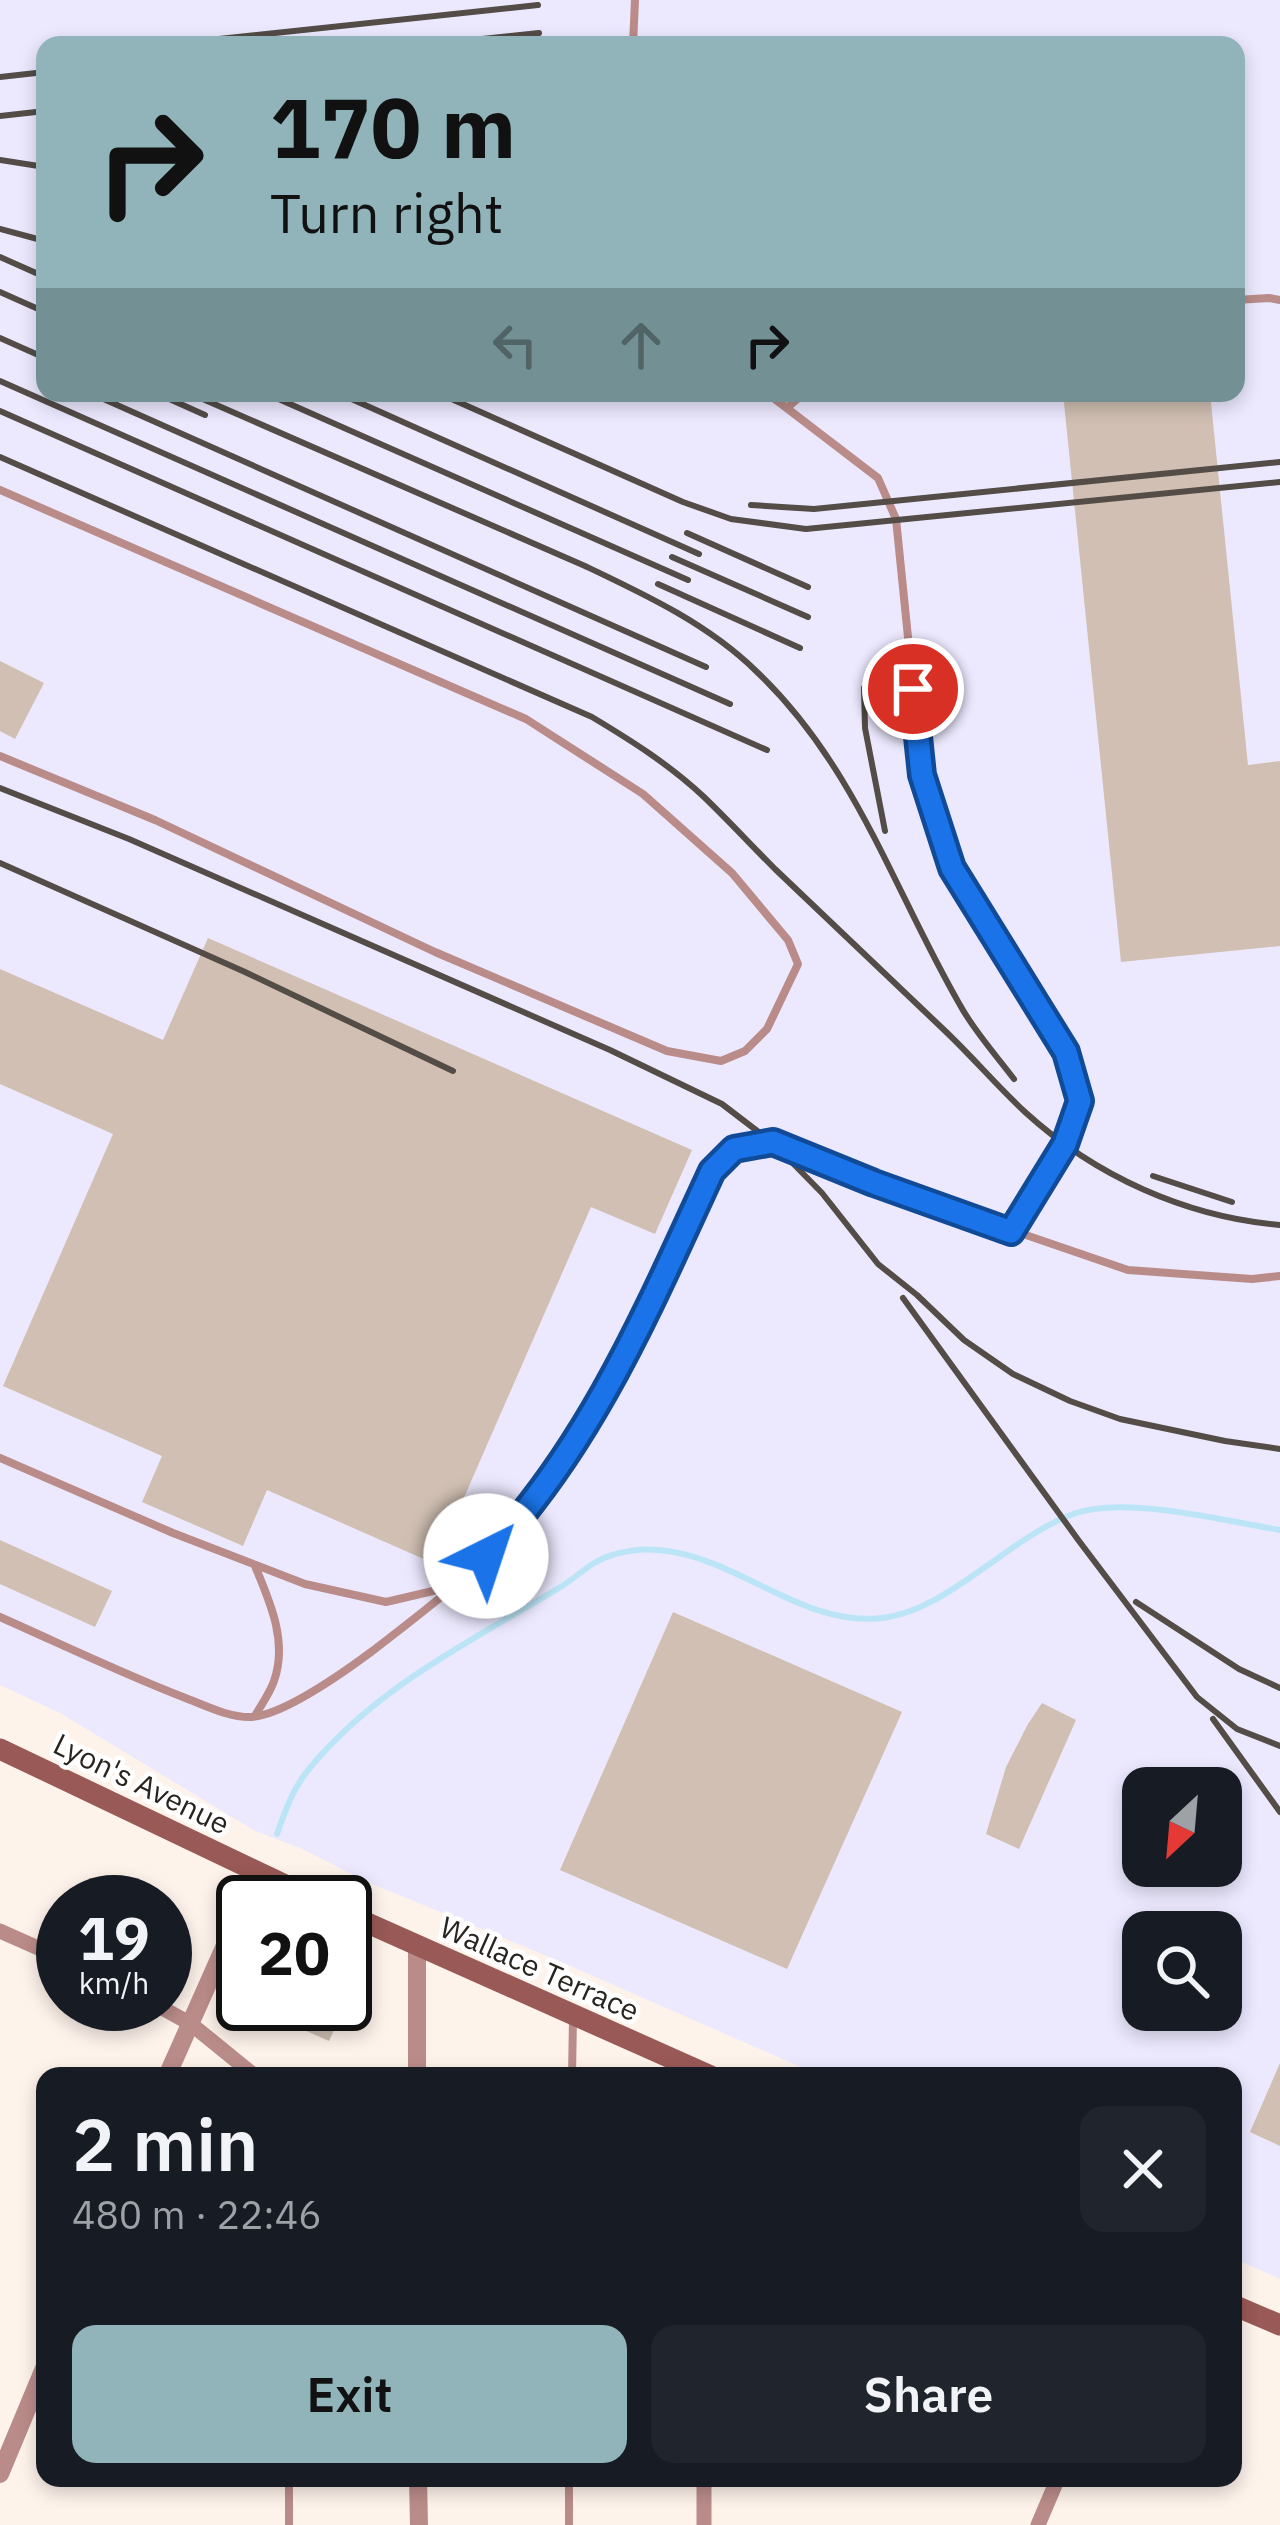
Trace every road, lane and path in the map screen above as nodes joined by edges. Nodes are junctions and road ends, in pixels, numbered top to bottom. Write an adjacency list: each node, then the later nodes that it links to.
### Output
1 (634, 0): 2 (lane)
2 (633, 36)
3 (1245, 299): 4 (lane)
4 (1280, 300)
5 (779, 402): 7 (lane)
6 (794, 402): 7 (lane)
7 (787, 408): 10 (lane)
8 (0, 490): 9 (lane)
9 (0, 756)
10 (1011, 1232): 11 (lane); 14 (lane)
11 (1280, 1276)
12 (0, 1457): 13 (lane)
13 (254, 1564): 14 (lane); 16 (lane)
14 (457, 1586): 16 (lane)
15 (0, 1617): 16 (lane)
16 (254, 1717)
17 (0, 1748): 18 (main road, Lyon's Avenue)
18 (258, 1872): 19 (street); 20 (main road)
19 (257, 1875)
20 (264, 1875)
21 (372, 1926): 24 (main road, Wallace Terrace)
22 (0, 1931): 23 (street)
23 (36, 1947)
24 (417, 1948): 26 (main road, Wallace Terrace); 32 (street)
25 (216, 1967): 27 (street)
26 (573, 2016): 33 (lane); 34 (main road, Wallace Terrace)
27 (192, 2022)
28 (192, 2025): 31 (street)
29 (188, 2031): 30 (street)
30 (171, 2067)
31 (244, 2067)
32 (417, 2067)
33 (572, 2067)
34 (690, 2067)
35 (1242, 2309): 36 (main road)
36 (1280, 2325)
37 (36, 2388): 38 (street)
38 (0, 2474)
39 (289, 2487): 44 (lane)
40 (418, 2487): 45 (street)
41 (569, 2487): 46 (lane)
42 (704, 2487): 47 (street)
43 (1054, 2487): 48 (street)
44 (289, 2525)
45 (418, 2525)
46 (568, 2525)
47 (704, 2525)
48 (1038, 2525)

